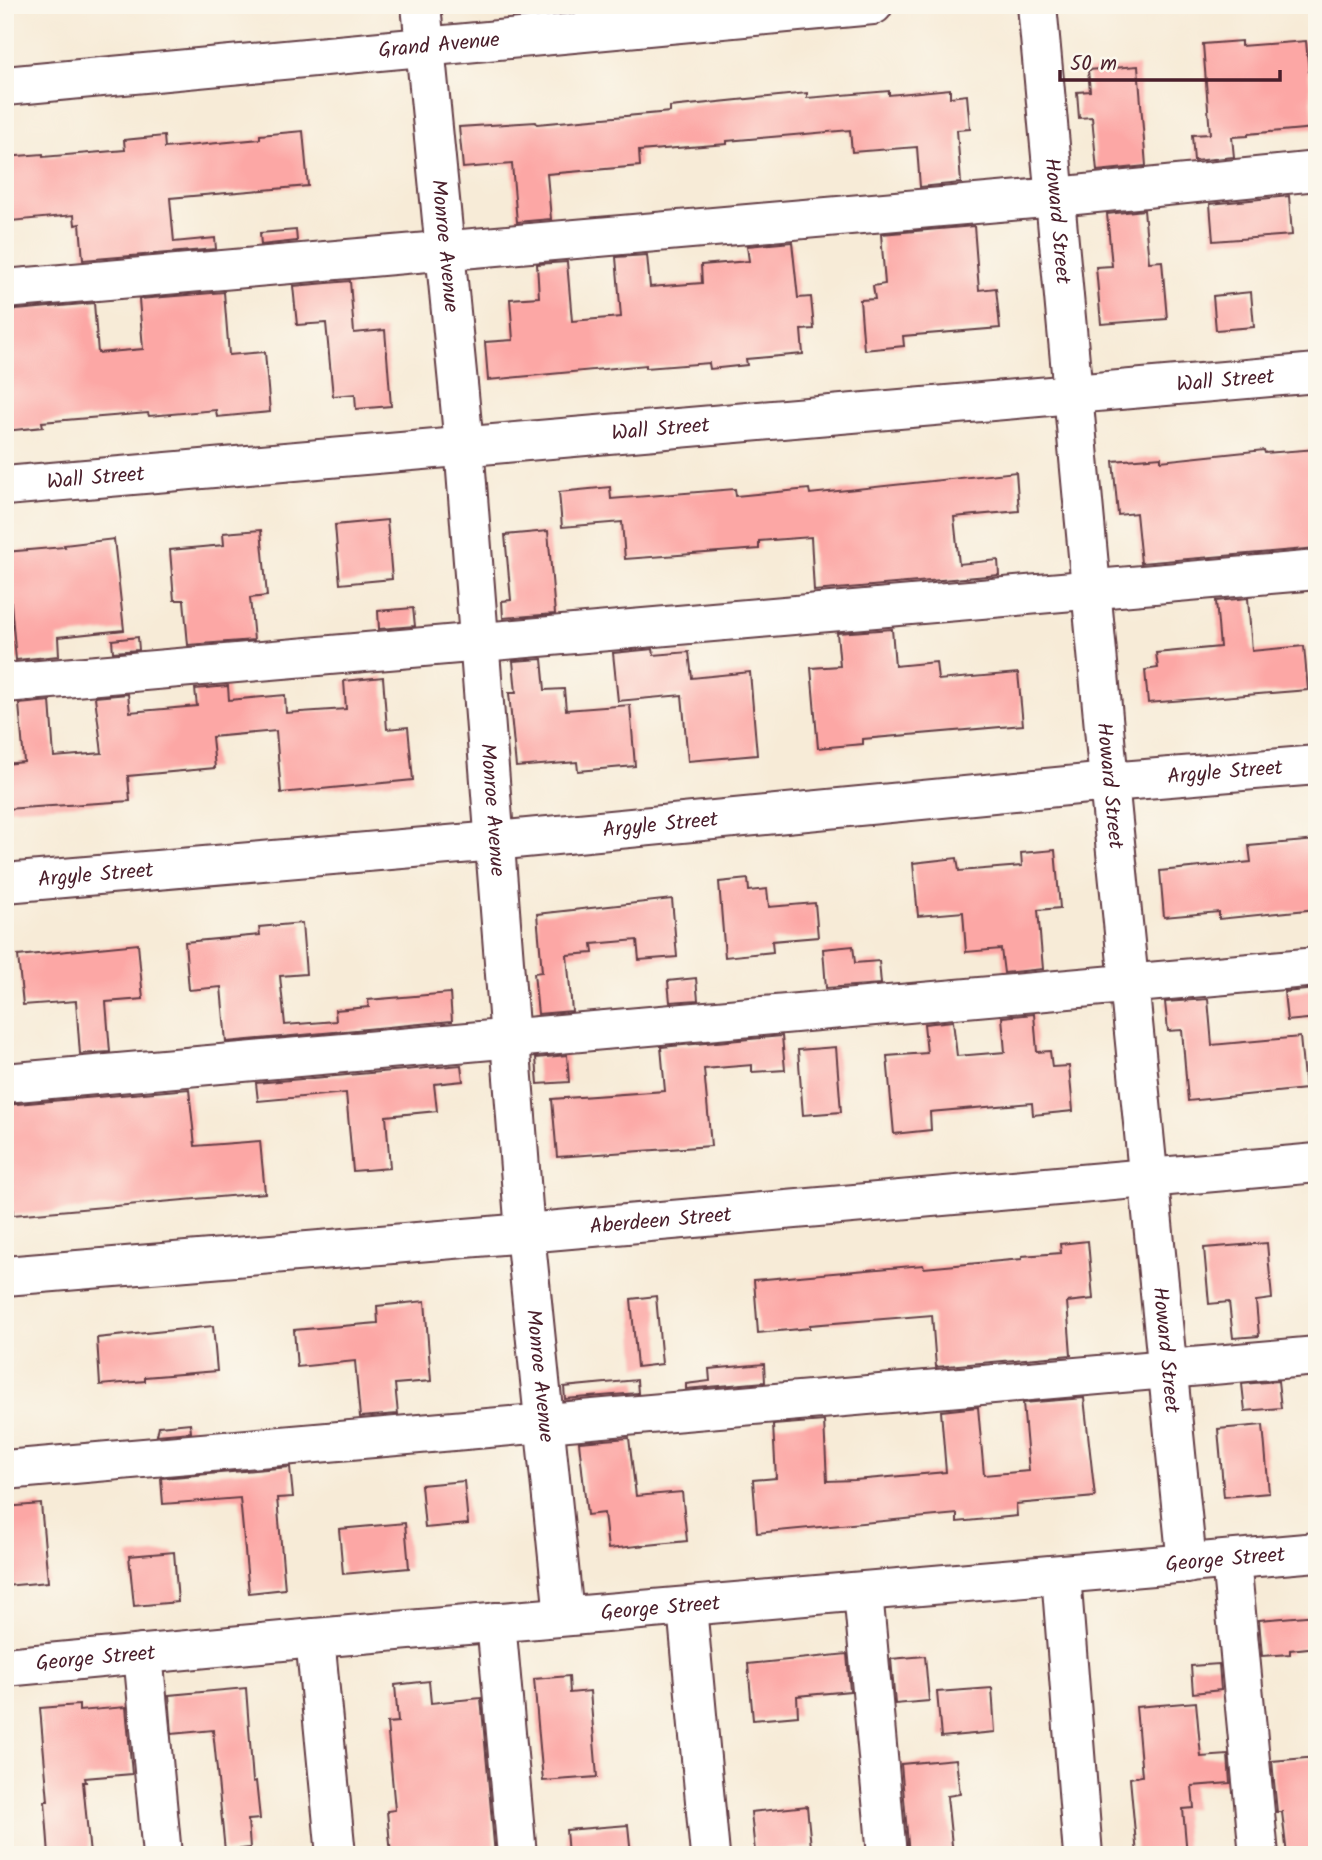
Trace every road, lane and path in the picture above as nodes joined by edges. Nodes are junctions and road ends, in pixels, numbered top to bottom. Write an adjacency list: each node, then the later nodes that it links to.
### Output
1 (421, 5): 4 (street, Monroe Avenue)
2 (873, 5): 4 (street, Grand Avenue)
3 (1037, 5): 7 (street, Howard Street)
4 (425, 47): 5 (street, Grand Avenue); 8 (street, Monroe Avenue)
5 (5, 86)
6 (1317, 172): 7 (street)
7 (1056, 197): 8 (street); 11 (street, Howard Street)
8 (445, 250): 9 (street); 12 (street, Monroe Avenue)
9 (5, 289)
10 (1317, 373): 11 (street, Wall Street)
11 (1075, 393): 12 (street, Wall Street); 15 (street, Howard Street)
12 (464, 445): 13 (street, Wall Street); 16 (street, Monroe Avenue)
13 (5, 486)
14 (1317, 570): 15 (street)
15 (1092, 590): 16 (street); 19 (street, Howard Street)
16 (480, 643): 17 (street); 20 (street, Monroe Avenue)
17 (5, 683)
18 (1317, 765): 19 (street, Argyle Street)
19 (1109, 782): 20 (street, Argyle Street); 23 (street, Howard Street)
20 (495, 841): 21 (street, Argyle Street); 24 (street, Monroe Avenue)
21 (5, 883)
22 (1317, 967): 23 (street)
23 (1129, 985): 24 (street); 27 (street, Howard Street)
24 (511, 1037): 25 (street); 28 (street, Monroe Avenue)
25 (5, 1083)
26 (1317, 1163): 27 (street, Aberdeen Street)
27 (1148, 1178): 28 (street, Aberdeen Street); 31 (street, Howard Street)
28 (525, 1233): 29 (street, Aberdeen Street); 32 (street, Monroe Avenue)
29 (5, 1276)
30 (1317, 1356): 31 (street)
31 (1167, 1368): 32 (street); 36 (street, Howard Street)
32 (546, 1425): 33 (street); 40 (street, Monroe Avenue)
33 (5, 1470)
34 (1317, 1552): 35 (street, George Street)
35 (1231, 1560): 36 (street, George Street); 51 (street)
36 (1187, 1564): 37 (street, George Street)
37 (1061, 1575): 38 (street, George Street); 50 (street)
38 (863, 1592): 39 (street, George Street); 49 (street)
39 (687, 1607): 40 (street, George Street); 48 (street)
40 (564, 1616): 41 (street, George Street)
41 (496, 1622): 42 (street, George Street); 47 (street)
42 (315, 1638): 43 (street, George Street); 46 (street)
43 (143, 1654): 44 (street, George Street); 45 (street)
44 (5, 1667)
45 (162, 1855)
46 (336, 1855)
47 (517, 1855)
48 (710, 1855)
49 (887, 1855)
50 (1083, 1855)
51 (1259, 1855)

